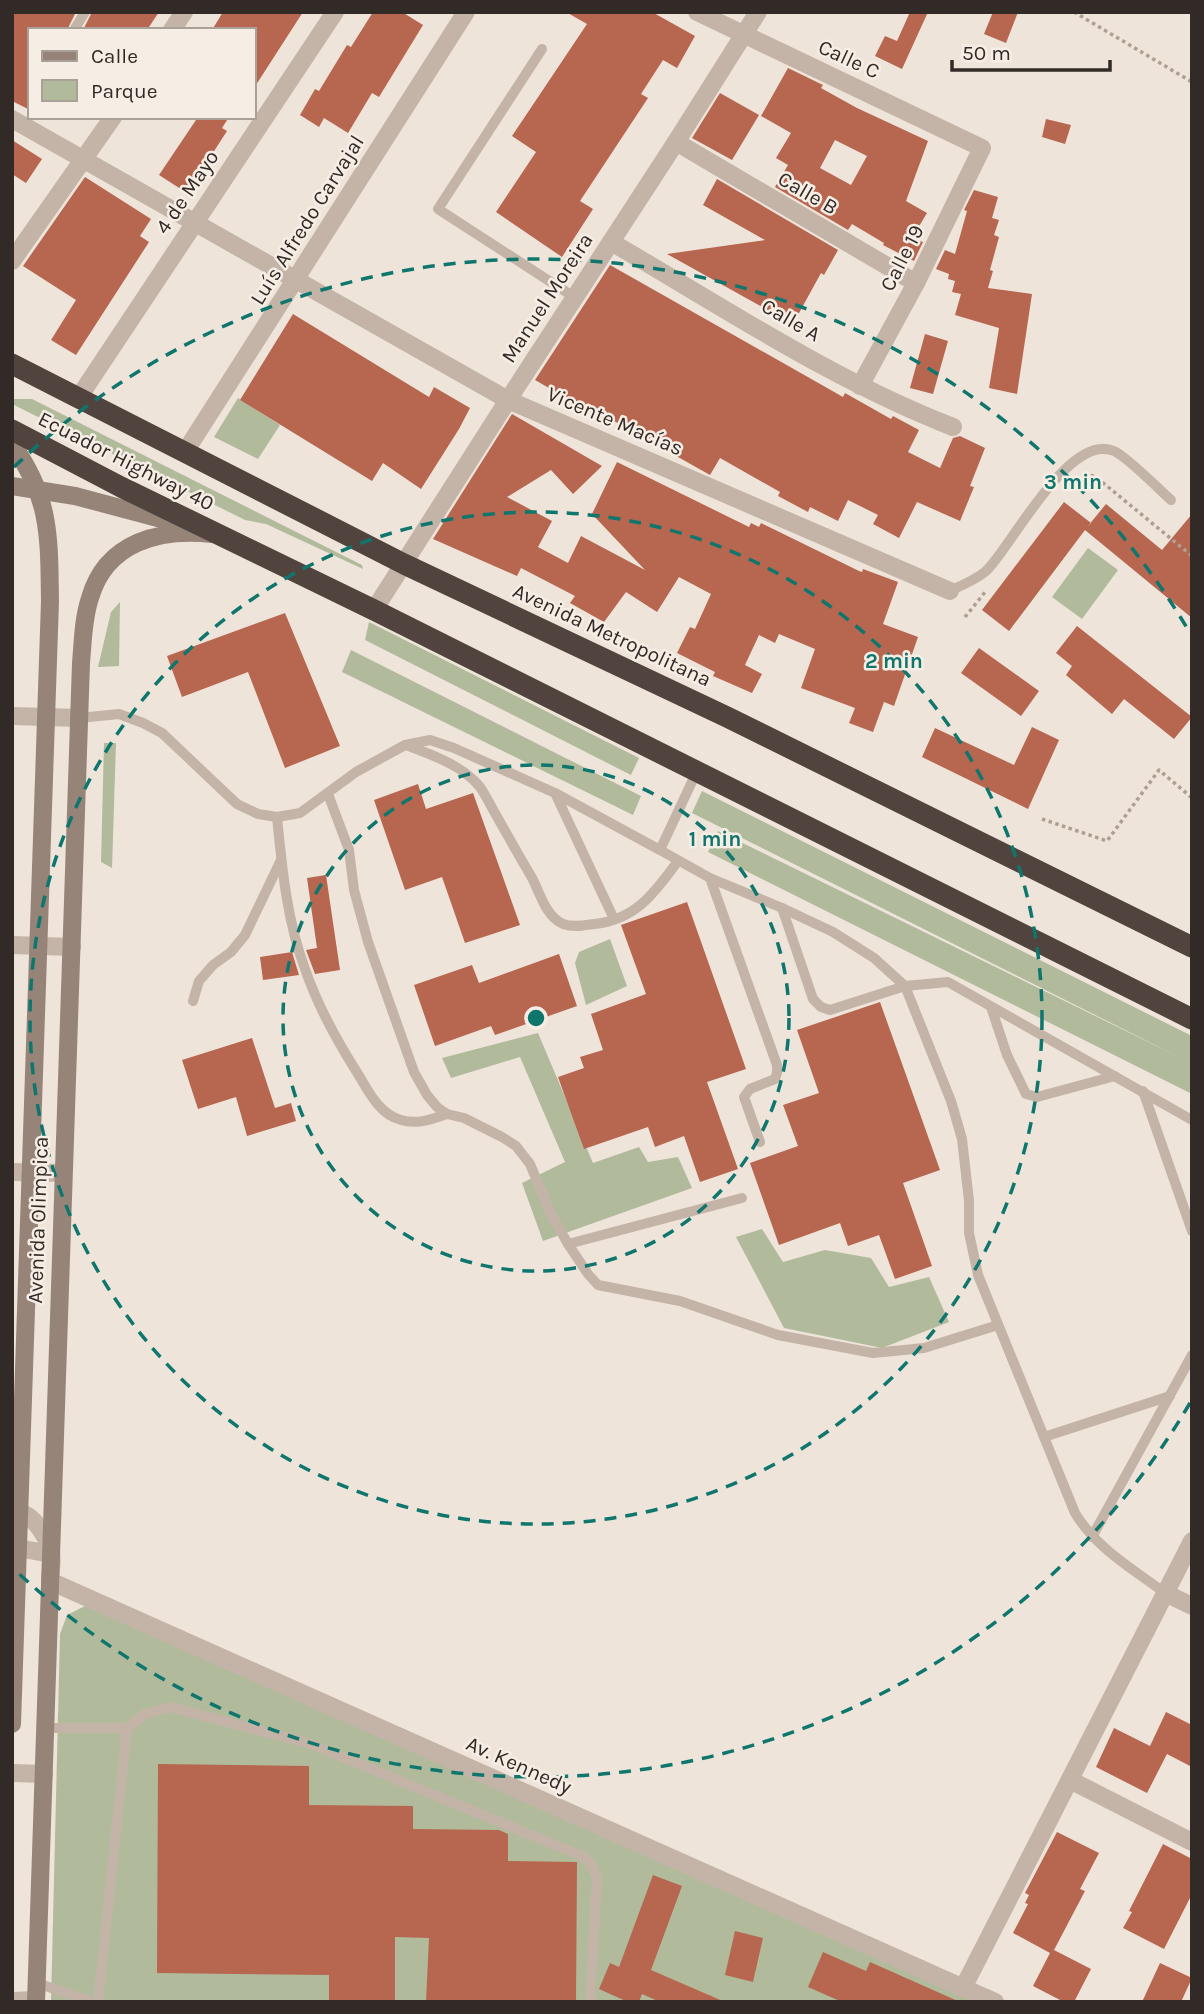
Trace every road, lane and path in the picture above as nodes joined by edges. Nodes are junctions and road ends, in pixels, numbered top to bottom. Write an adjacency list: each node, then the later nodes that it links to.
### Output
1 (85, 12): 8 (lane)
2 (184, 12): 9 (street)
3 (335, 12): 18 (street, 4 de Mayo)
4 (466, 12): 21 (street, Luís Alfredo Carvajal)
5 (697, 12): 10 (street, Calle C)
6 (758, 12): 10 (street, Manuel Moreira)
7 (1074, 12): 12 (path)
8 (75, 28)
9 (173, 28)
10 (744, 34): 15 (street, Manuel Moreira); 16 (street, Calle C)
11 (542, 49): 23 (lane)
12 (1192, 82)
13 (12, 119): 17 (street, Vicente Macías)
14 (112, 119): 17 (street)
15 (676, 142): 19 (street, Manuel Moreira); 22 (street, Calle B)
16 (982, 148): 22 (street, Calle 19)
17 (83, 159): 18 (street, Vicente Macías); 20 (street)
18 (194, 222): 21 (street, Vicente Macías); 26 (street, 4 de Mayo)
19 (611, 242): 23 (street, Manuel Moreira); 25 (street, Calle A)
20 (12, 261)
21 (296, 280): 27 (street, Vicente Macías); 31 (street, Luís Alfredo Carvajal)
22 (916, 283): 25 (street, Calle 19)
23 (574, 297): 27 (street, Manuel Moreira)
24 (12, 364): 26 (highway, Avenida Metropolitana)
25 (860, 386): 28 (street, Calle A)
26 (79, 397): 31 (highway, Avenida Metropolitana)
27 (508, 400): 38 (street, Manuel Moreira); 40 (street, Vicente Macías)
28 (953, 427)
29 (12, 430): 36 (highway, Ecuador Highway 40)
30 (12, 444): 34 (street, Avenida Olimpica)
31 (186, 452): 38 (highway, Avenida Metropolitana)
32 (1078, 474): 37 (path)
33 (12, 486): 34 (street)
34 (39, 489): 36 (street); 44 (street, Avenida Olimpica)
35 (1171, 500): 40 (lane, Vicente Macías)
36 (218, 535): 41 (highway); 45 (street, Avenida Olimpica)
37 (1192, 556)
38 (404, 564): 41 (street, Manuel Moreira); 62 (highway, Avenida Metropolitana)
39 (990, 586): 42 (path)
40 (950, 591)
41 (374, 610): 47 (highway)
42 (965, 617)
43 (12, 716): 44 (street)
44 (46, 717): 45 (street); 60 (street, Avenida Olimpica)
45 (79, 718): 51 (lane); 61 (street, Avenida Olimpica)
46 (405, 745): 48 (lane); 49 (lane); 58 (lane)
47 (697, 771): 53 (lane); 66 (highway)
48 (555, 793): 53 (lane); 58 (lane)
49 (328, 794): 51 (lane); 69 (lane)
50 (1192, 798): 52 (path)
51 (277, 817): 54 (lane)
52 (1041, 819)
53 (660, 850): 55 (lane)
54 (281, 859): 64 (lane); 69 (lane)
55 (678, 861): 56 (lane); 58 (lane)
56 (710, 878): 57 (lane); 71 (lane)
57 (782, 908): 63 (lane); 63 (lane)
58 (614, 919)
59 (12, 945): 60 (street)
60 (40, 946): 61 (street); 72 (street, Avenida Olimpica)
61 (72, 947): 73 (street, Avenida Olimpica)
62 (1192, 947)
63 (905, 986): 65 (lane); 77 (lane)
64 (192, 1001)
65 (991, 1007): 67 (lane); 67 (lane)
66 (1192, 1019)
67 (1115, 1076): 68 (lane)
68 (1143, 1091): 70 (lane); 75 (lane)
69 (447, 1114): 76 (lane)
70 (1192, 1120)
71 (760, 1142)
72 (21, 1172): 73 (street); 81 (street, Avenida Olimpica)
73 (62, 1173): 85 (street, Avenida Olimpica)
74 (742, 1198): 76 (lane)
75 (1192, 1231)
76 (568, 1244): 77 (lane)
77 (998, 1325): 80 (lane)
78 (1192, 1356): 79 (lane)
79 (1170, 1396): 80 (lane); 82 (lane)
80 (1044, 1437): 82 (lane)
81 (16, 1511): 84 (street, Avenida Olimpica); 85 (street)
82 (1092, 1537): 87 (lane)
83 (1192, 1541): 87 (street)
84 (15, 1547): 85 (street); 89 (street, Avenida Olimpica)
85 (51, 1554): 86 (street)
86 (50, 1581): 90 (street); 96 (street, Av. Kennedy)
87 (1165, 1593): 88 (street); 94 (street)
88 (1192, 1606)
89 (12, 1724)
90 (45, 1728): 91 (lane); 93 (street)
91 (127, 1728): 100 (lane); 101 (lane)
92 (12, 1773): 93 (street)
93 (44, 1774): 97 (street)
94 (1070, 1780): 95 (street); 96 (street)
95 (1192, 1842)
96 (963, 1988): 102 (street, Av. Kennedy)
97 (36, 1995): 98 (street); 99 (lane)
98 (12, 2001)
99 (92, 2002)
100 (98, 2002)
101 (592, 2002)
102 (995, 2002)

